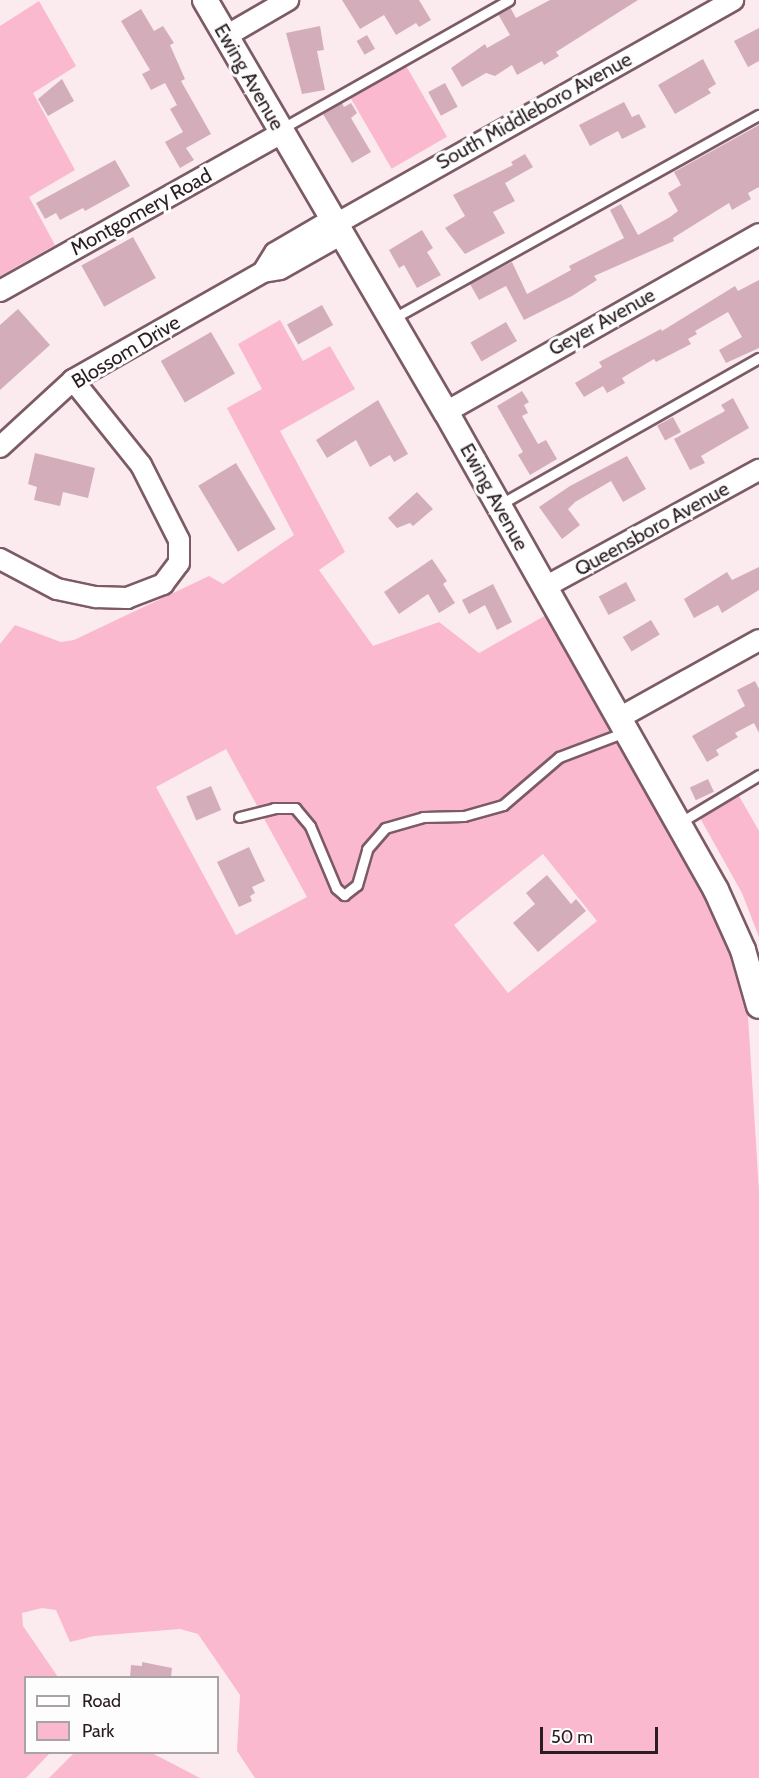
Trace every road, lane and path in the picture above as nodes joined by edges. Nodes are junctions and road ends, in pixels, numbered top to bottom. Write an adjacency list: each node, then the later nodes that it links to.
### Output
1 (205, 0): 5 (street, Ewing Avenue)
2 (288, 0): 5 (street)
3 (508, 0): 7 (lane)
4 (733, 0): 8 (street, South Middleboro Avenue)
5 (226, 36): 7 (street, Ewing Avenue)
6 (759, 115): 11 (lane)
7 (281, 131): 8 (street, Ewing Avenue); 10 (street, Montgomery Road)
8 (337, 226): 11 (street, Ewing Avenue); 13 (street, Blossom Drive)
9 (759, 234): 14 (street, Geyer Avenue)
10 (0, 291)
11 (392, 319): 14 (street, Ewing Avenue)
12 (759, 358): 17 (lane)
13 (73, 380): 15 (street, Blossom Drive); 18 (street)
14 (446, 412): 17 (street, Ewing Avenue)
15 (0, 447)
16 (759, 470): 19 (street, Queensboro Avenue)
17 (499, 505): 19 (street, Ewing Avenue)
18 (0, 560)
19 (545, 587): 21 (street, Ewing Avenue)
20 (759, 640): 21 (street)
21 (623, 725): 23 (lane); 24 (street, Ewing Avenue)
22 (759, 775): 24 (lane)
23 (238, 818)
24 (679, 823): 25 (street, Ewing Avenue)
25 (759, 1006)

